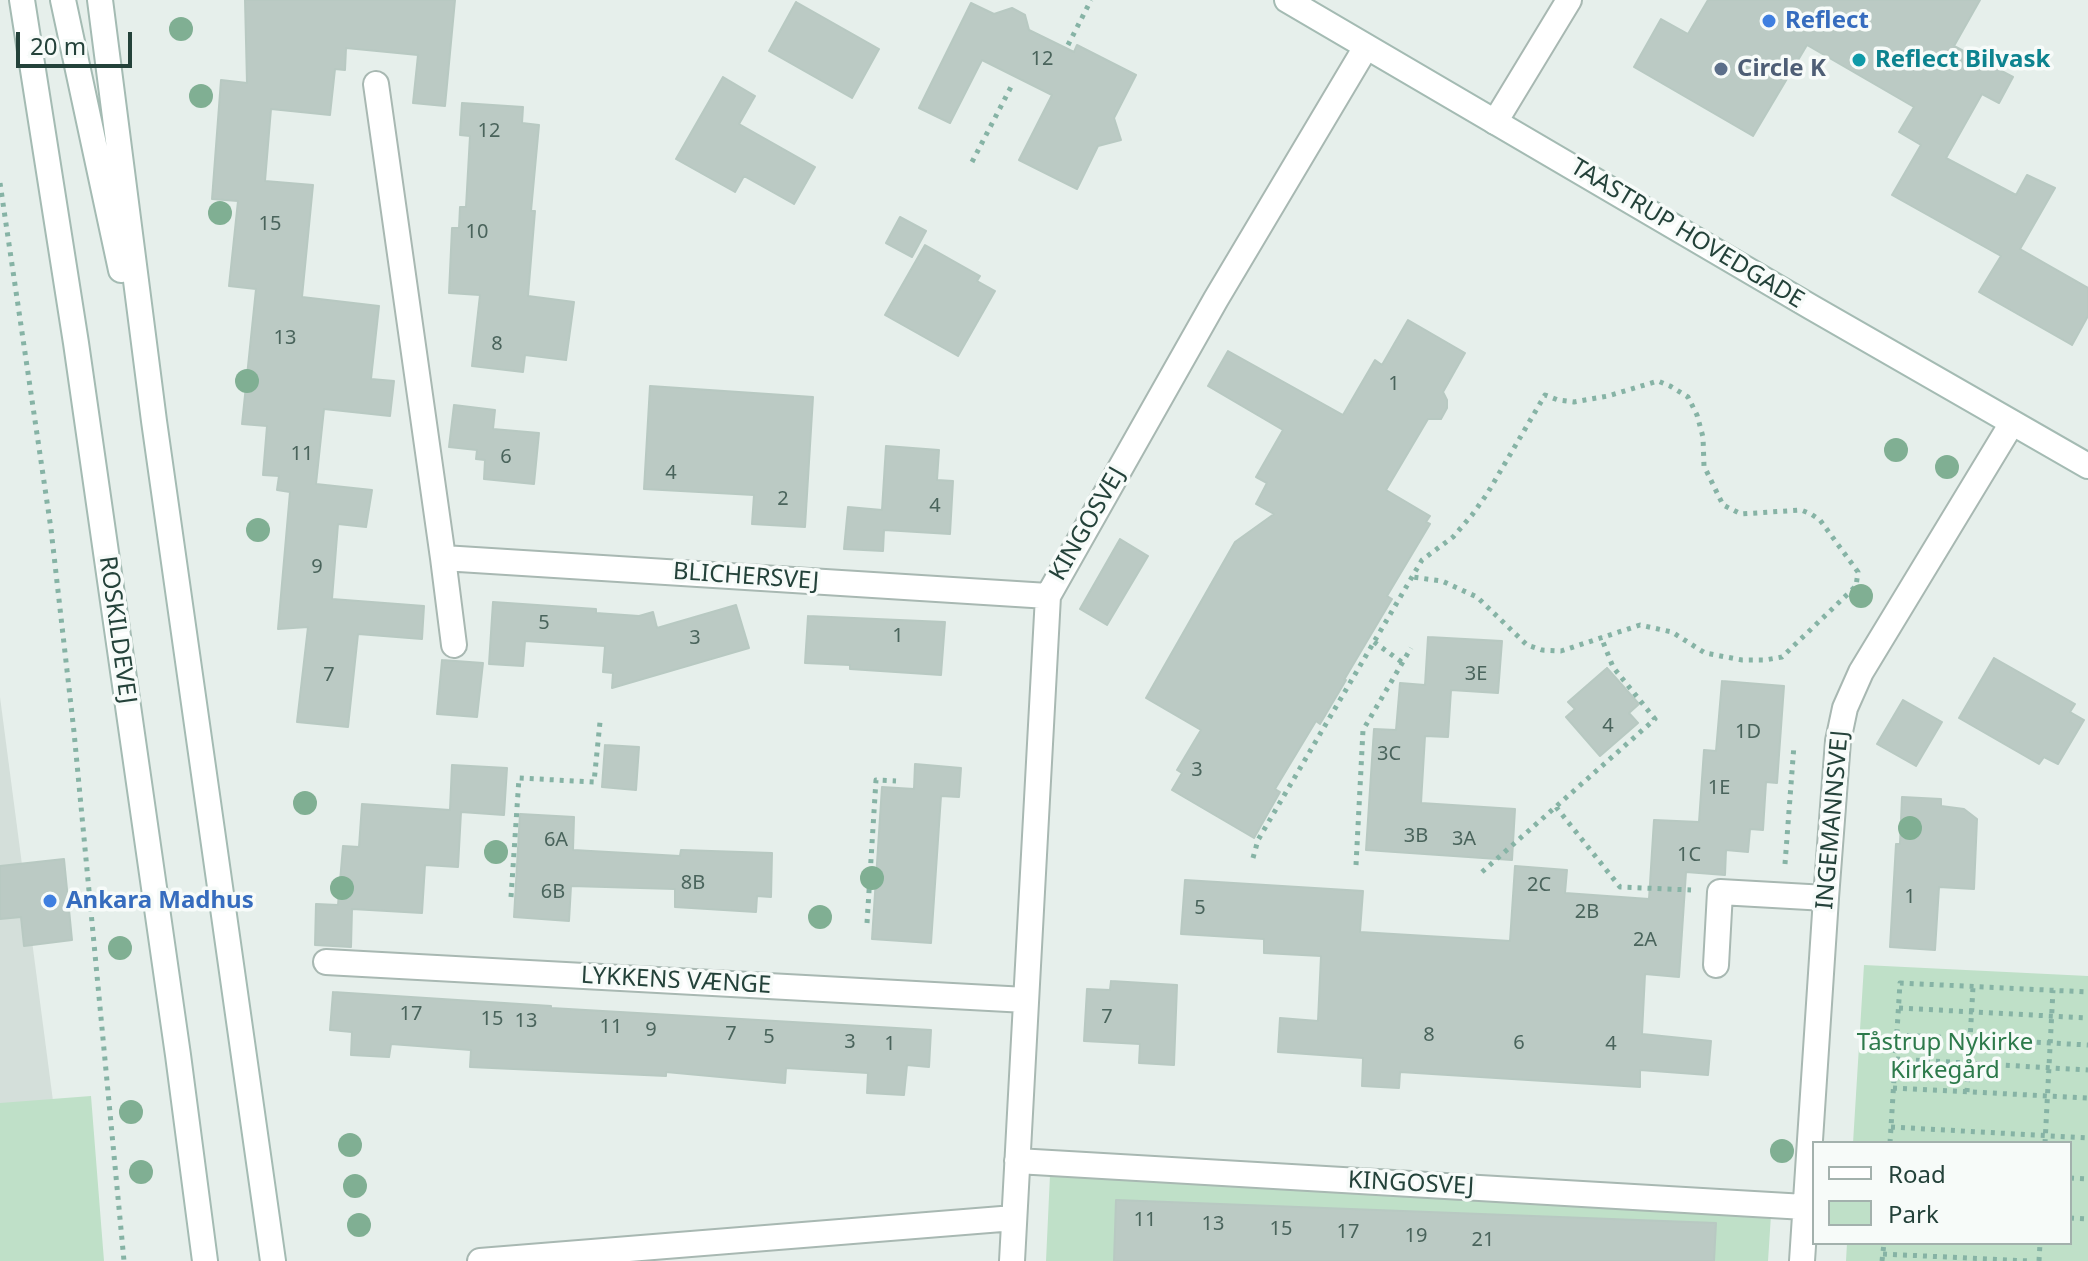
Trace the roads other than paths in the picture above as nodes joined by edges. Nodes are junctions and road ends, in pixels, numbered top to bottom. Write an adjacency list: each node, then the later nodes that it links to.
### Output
1 (22, 0): 22 (street, ROSKILDEVEJ)
2 (63, 0): 9 (street)
3 (100, 0): 9 (street)
4 (1287, 0): 6 (street, TAASTRUP HOVEDGADE)
5 (1569, 0): 8 (street)
6 (1366, 47): 8 (street, TAASTRUP HOVEDGADE); 13 (street, KINGOSVEJ)
7 (376, 84): 12 (street)
8 (1495, 122): 10 (street, TAASTRUP HOVEDGADE)
9 (154, 421): 23 (street)
10 (2012, 423): 11 (street, TAASTRUP HOVEDGADE); 15 (street, INGEMANNSVEJ)
11 (2088, 466)
12 (443, 558): 13 (street, BLICHERSVEJ); 14 (street)
13 (1048, 596): 18 (street, KINGOSVEJ)
14 (454, 645)
15 (1826, 898): 17 (street); 20 (street, INGEMANNSVEJ)
16 (326, 962): 18 (street, LYKKENS VÆNGE)
17 (1716, 965)
18 (1026, 1000): 19 (street, KINGOSVEJ)
19 (1017, 1161): 20 (street, KINGOSVEJ); 21 (street, KINGOSVEJ)
20 (1805, 1207): 26 (street, INGEMANNSVEJ)
21 (1014, 1218): 24 (street); 25 (street, KINGOSVEJ)
22 (205, 1261)
23 (273, 1261)
24 (480, 1261)
25 (1012, 1261)
26 (1802, 1261)

